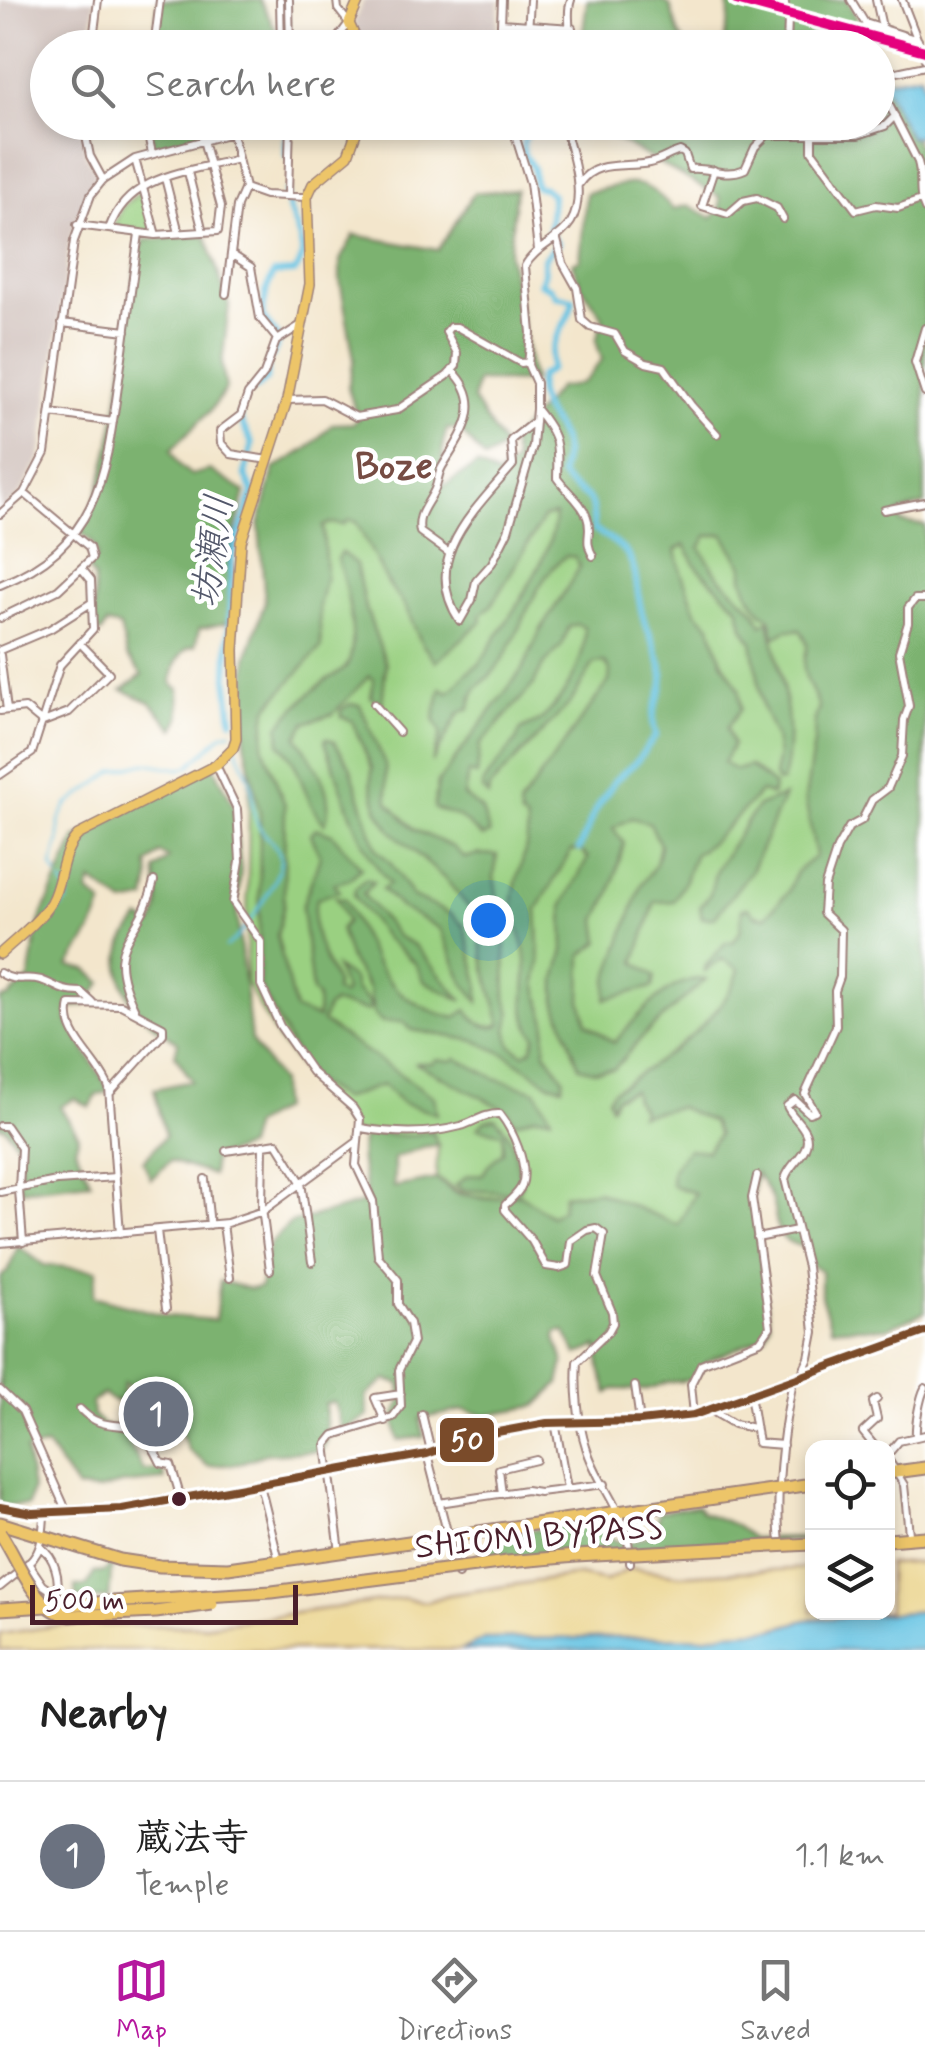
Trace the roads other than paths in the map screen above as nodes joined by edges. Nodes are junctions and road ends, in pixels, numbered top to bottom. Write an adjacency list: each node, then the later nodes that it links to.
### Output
1 (98, 0): 20 (street)
2 (160, 0): 21 (street)
3 (280, 0): 22 (street)
4 (289, 0): 23 (street)
5 (337, 0): 14 (street)
6 (359, 0): 14 (main road)
7 (502, 0): 16 (street)
8 (530, 0): 17 (street)
9 (571, 0): 18 (street)
10 (784, 0): 28 (street)
11 (851, 0): 15 (street)
12 (876, 0): 19 (street)
13 (902, 0): 32 (street)
14 (349, 23): 24 (street); 25 (main road)
15 (865, 23): 19 (street); 29 (street)
16 (500, 24): 17 (street); 26 (street)
17 (528, 25): 18 (street); 27 (street)
18 (572, 28)
19 (882, 28): 30 (street)
20 (94, 30)
21 (156, 30)
22 (281, 30)
23 (290, 30)
24 (344, 30)
25 (352, 30)
26 (500, 30)
27 (528, 30)
28 (788, 30)
29 (866, 30)
30 (888, 30)
31 (895, 32): 32 (street)
32 (918, 40): 33 (street)
33 (925, 62): 34 (street)
34 (895, 73)
35 (895, 116): 59 (street)
36 (87, 140): 53 (street)
37 (149, 140): 46 (street)
38 (204, 140): 46 (street); 49 (street)
39 (234, 140): 48 (street)
40 (290, 140): 57 (street)
41 (354, 140): 58 (main road)
42 (516, 140): 69 (street)
43 (567, 140): 55 (street)
44 (760, 140): 50 (street)
45 (812, 140): 59 (street)
46 (152, 153): 47 (street)
47 (135, 159): 53 (street); 54 (street)
48 (238, 159): 49 (street); 56 (street)
49 (210, 166): 51 (street); 64 (street)
50 (714, 170): 55 (street); 61 (street)
51 (188, 172): 52 (street); 64 (street)
52 (165, 178): 54 (street); 65 (street)
53 (103, 180): 62 (street)
54 (142, 185): 63 (street); 67 (street)
55 (578, 185): 68 (street)
56 (245, 188): 57 (street); 70 (street)
57 (288, 194): 58 (street)
58 (307, 196): 73 (main road)
59 (920, 200): 60 (street)
60 (925, 209)
61 (783, 220)
62 (77, 225): 63 (street); 72 (street)
63 (109, 229): 66 (street)
64 (204, 232): 65 (street)
65 (179, 233): 67 (street)
66 (139, 234): 67 (street); 75 (street)
67 (156, 235)
68 (554, 238): 69 (street); 85 (street)
69 (538, 250): 77 (street)
70 (230, 254): 71 (street); 76 (street)
71 (226, 294)
72 (62, 323): 75 (street); 82 (street)
73 (302, 325): 76 (street); 80 (main road)
74 (925, 328): 79 (street)
75 (126, 331): 84 (street)
76 (278, 340): 86 (street)
77 (528, 362): 78 (street); 81 (street)
78 (452, 370): 80 (street); 92 (street)
79 (925, 393)
80 (287, 400): 86 (main road)
81 (536, 409): 83 (street); 93 (street)
82 (51, 413): 84 (street); 87 (street)
83 (535, 420): 92 (street); 92 (street)
84 (113, 422): 91 (street)
85 (717, 434)
86 (269, 460): 105 (main road)
87 (24, 493): 90 (street); 91 (street)
88 (925, 502): 89 (street)
89 (884, 510)
90 (0, 514)
91 (73, 533): 94 (street); 95 (street)
92 (449, 553)
93 (592, 556)
94 (82, 569): 97 (street); 98 (street)
95 (0, 585)
96 (925, 599): 128 (street)
97 (92, 603): 99 (street); 100 (street)
98 (0, 618)
99 (80, 643): 103 (street); 103 (street)
100 (0, 652): 102 (street)
101 (374, 704): 104 (street)
102 (3, 711): 103 (street)
103 (42, 722): 106 (street)
104 (399, 732)
105 (216, 765): 108 (main road); 114 (street)
106 (0, 776)
107 (154, 881): 111 (street)
108 (0, 954)
109 (0, 973): 110 (street)
110 (92, 1002): 111 (street); 112 (street)
111 (135, 1011): 112 (street)
112 (110, 1094): 119 (street)
113 (0, 1126): 122 (street)
114 (361, 1128): 115 (street); 152 (street)
115 (358, 1142): 121 (street); 142 (street)
116 (262, 1145): 117 (street); 121 (street); 124 (street)
117 (226, 1151)
118 (757, 1176): 130 (street)
119 (116, 1178): 122 (street); 129 (street)
120 (205, 1179): 126 (street)
121 (301, 1182): 124 (street); 133 (street)
122 (19, 1190): 123 (street); 131 (street)
123 (0, 1192)
124 (263, 1211): 125 (street); 134 (street)
125 (223, 1224): 126 (street); 135 (street)
126 (210, 1225): 127 (street)
127 (157, 1230): 129 (street); 136 (street)
128 (797, 1230): 130 (street); 138 (street)
129 (120, 1233): 131 (street)
130 (757, 1238): 148 (street)
131 (23, 1242): 132 (street)
132 (0, 1243)
133 (312, 1262)
134 (270, 1270)
135 (230, 1278)
136 (166, 1308)
137 (925, 1332): 138 (street)
138 (796, 1380): 143 (street); 156 (street)
139 (635, 1386): 150 (street)
140 (925, 1388): 154 (street)
141 (0, 1390): 173 (street)
142 (402, 1394): 149 (street); 149 (street)
143 (750, 1394): 145 (street); 153 (street)
144 (878, 1399): 155 (street)
145 (716, 1408): 148 (street); 153 (street)
146 (80, 1409): 170 (street)
147 (422, 1414): 158 (street)
148 (694, 1415): 150 (street)
149 (385, 1421): 161 (street)
150 (640, 1421): 152 (street)
151 (555, 1422): 152 (street); 158 (street); 167 (street)
152 (582, 1422): 164 (street)
153 (754, 1428): 156 (street)
154 (921, 1436): 157 (street)
155 (870, 1440)
156 (783, 1446): 168 (street)
157 (895, 1446)
158 (429, 1453): 161 (street); 171 (street)
159 (536, 1460): 169 (street)
160 (925, 1468): 162 (highway)
161 (330, 1472): 165 (street); 186 (street)
162 (895, 1472)
163 (895, 1475): 178 (street)
164 (605, 1484): 167 (street); 174 (street)
165 (260, 1485): 170 (street); 188 (street)
166 (805, 1485): 168 (highway)
167 (567, 1488): 169 (street)
168 (780, 1489): 174 (highway); 185 (street)
169 (502, 1494): 171 (street)
170 (180, 1499): 173 (street)
171 (439, 1503): 179 (street)
172 (0, 1506): 175 (street)
173 (67, 1512): 175 (street)
174 (620, 1512): 179 (highway); 187 (street)
175 (44, 1513): 181 (street)
176 (0, 1514): 181 (highway)
177 (0, 1528): 181 (highway); 193 (highway, bridge); 194 (highway, bridge)
178 (909, 1534)
179 (449, 1538): 186 (highway); 190 (street)
180 (925, 1539): 182 (highway)
181 (42, 1541): 188 (highway); 189 (street); 192 (street)
182 (895, 1541)
183 (805, 1545): 193 (highway, SHIOMI BYPASS, bridge)
184 (805, 1546): 185 (highway)
185 (780, 1549): 187 (highway)
186 (340, 1553): 188 (highway)
187 (630, 1559): 190 (highway)
188 (279, 1562)
189 (28, 1563): 191 (street); 192 (street)
190 (458, 1573): 195 (highway)
191 (0, 1586)
192 (56, 1594): 195 (street)
193 (267, 1594): 194 (highway, SHIOMI BYPASS, bridge); 196 (highway, SHIOMI BYPASS, bridge)
194 (111, 1604): 196 (highway, SHIOMI BYPASS, bridge)
195 (60, 1608): 196 (highway)
196 (0, 1612)

